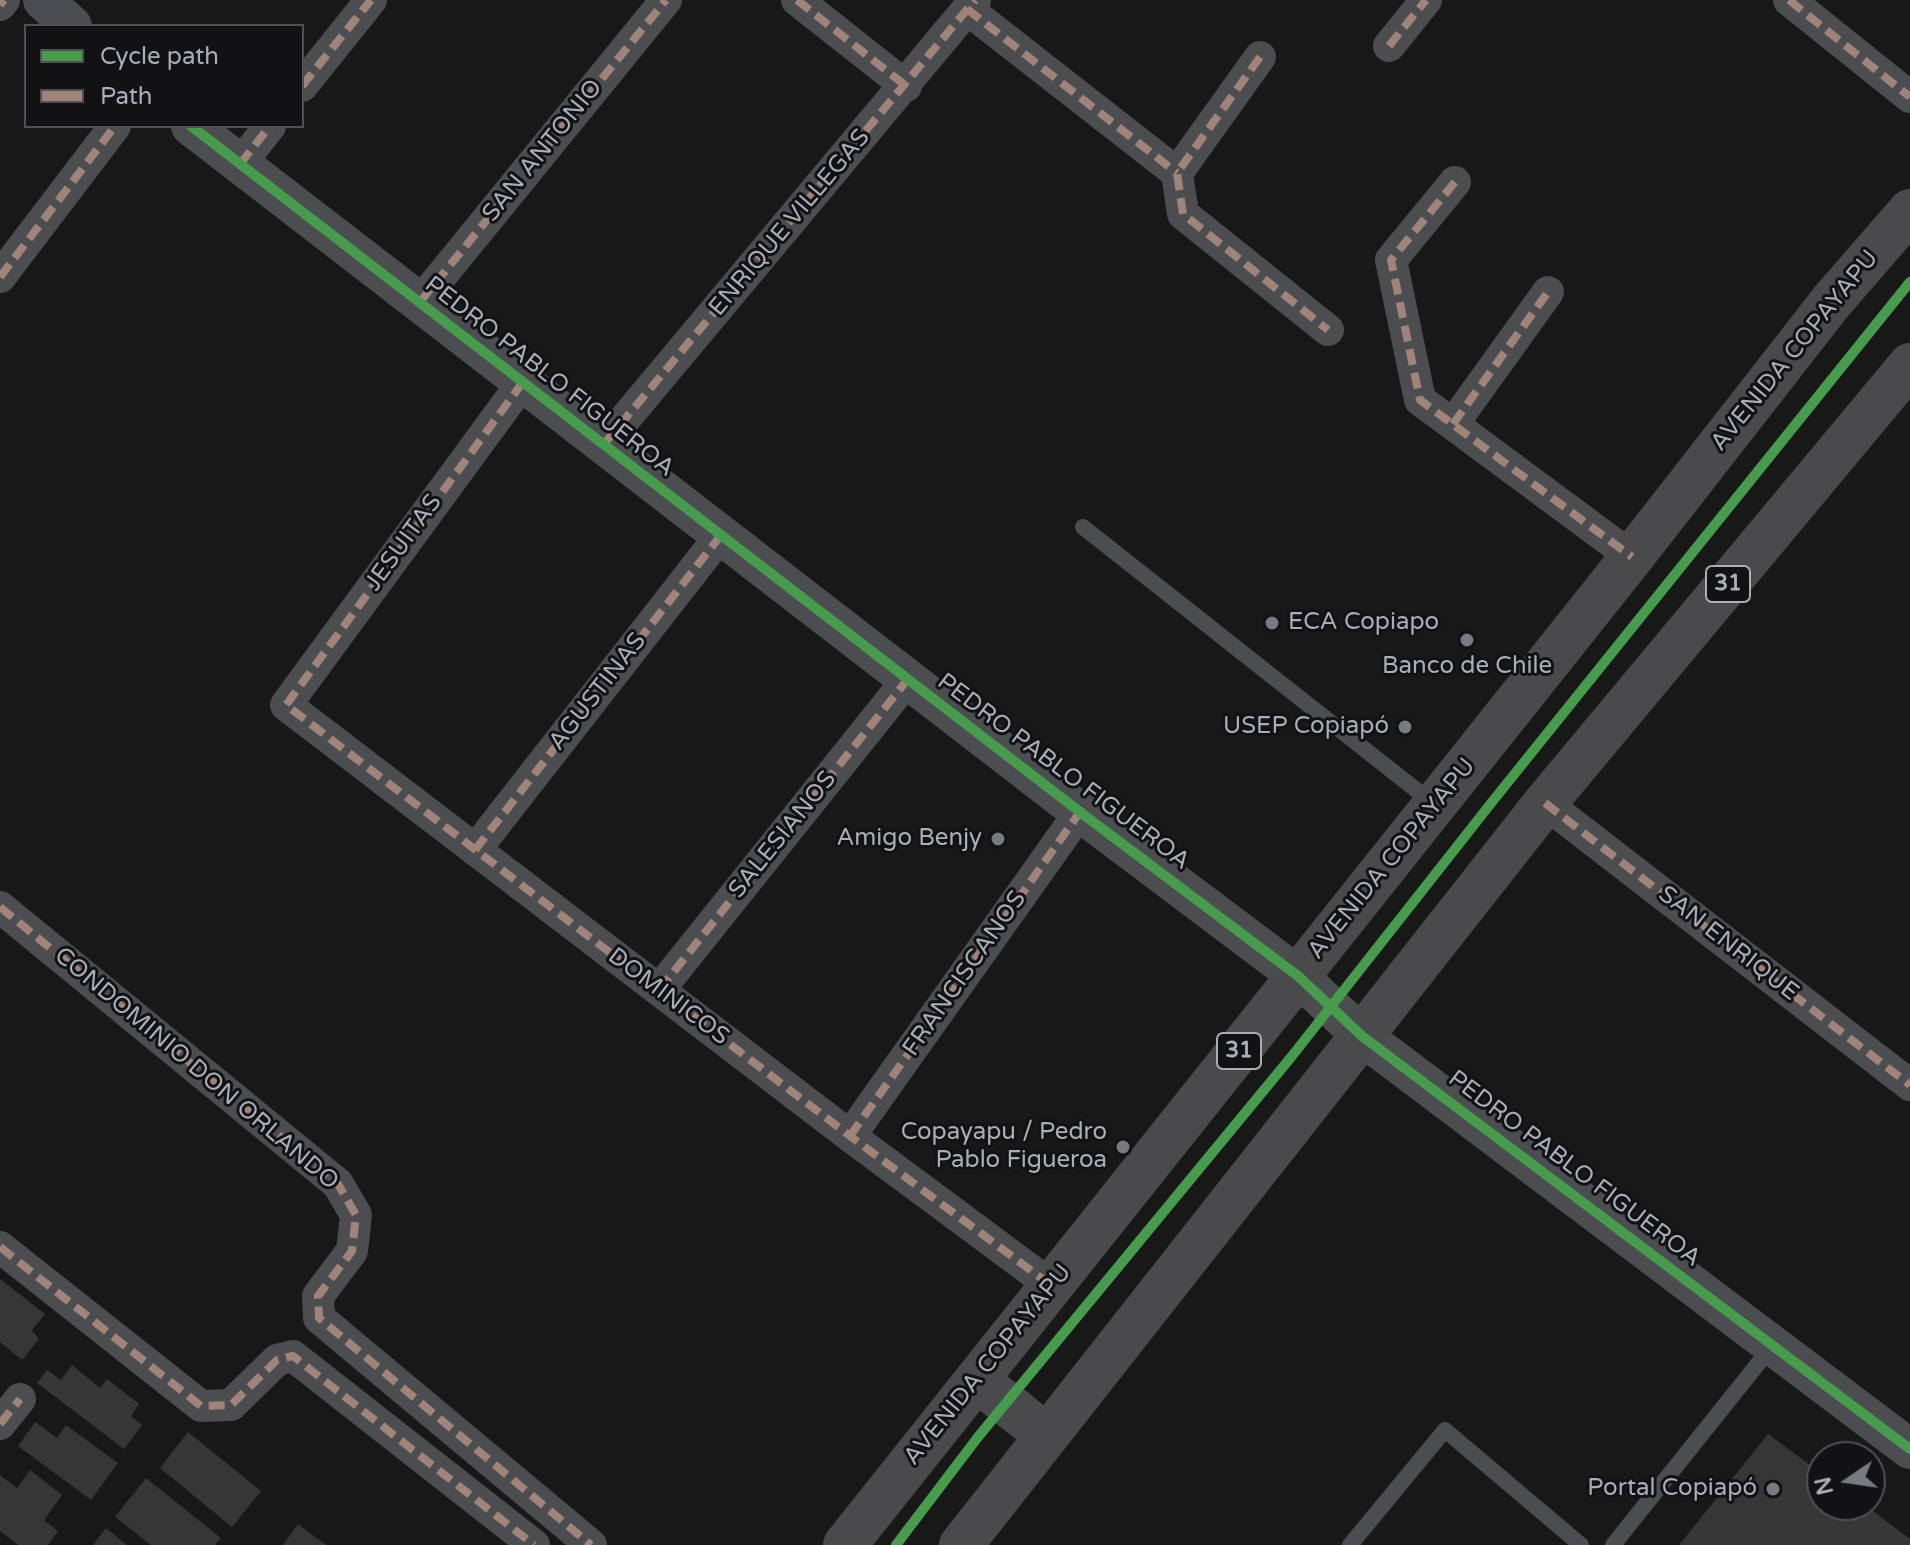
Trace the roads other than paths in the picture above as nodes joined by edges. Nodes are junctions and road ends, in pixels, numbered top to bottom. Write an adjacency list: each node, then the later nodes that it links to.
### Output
1 (4, 0): 8 (street)
2 (43, 0): 10 (street)
3 (371, 0): 13 (street)
4 (666, 0): 25 (street, SAN ANTONIO)
5 (797, 0): 14 (street)
6 (1426, 0): 11 (street)
7 (1789, 0): 15 (street)
8 (0, 5)
9 (971, 5): 14 (street, ENRIQUE VILLEGAS); 20 (street)
10 (70, 24)
11 (1389, 46)
12 (1260, 57): 20 (street)
13 (304, 84)
14 (906, 86): 30 (street, ENRIQUE VILLEGAS)
15 (1910, 97)
16 (113, 128): 23 (street)
17 (194, 128): 19 (street, PEDRO PABLO FIGUEROA)
18 (268, 128): 19 (street)
19 (240, 164): 25 (street, PEDRO PABLO FIGUEROA)
20 (1177, 173): 26 (street)
21 (1455, 182): 29 (street)
22 (1910, 211): 33 (highway, AVENIDA COPAYAPU / 31)
23 (0, 277)
24 (1548, 292): 29 (street)
25 (420, 302): 28 (street, PEDRO PABLO FIGUEROA)
26 (1328, 330)
27 (1910, 365): 36 (highway, 31)
28 (523, 382): 30 (street, PEDRO PABLO FIGUEROA); 35 (street, JESUITAS)
29 (1453, 424): 33 (street)
30 (604, 444): 32 (street, PEDRO PABLO FIGUEROA)
31 (1083, 527): 37 (lane)
32 (721, 535): 34 (street, PEDRO PABLO FIGUEROA); 39 (street, AGUSTINAS)
33 (1632, 557): 37 (highway, AVENIDA COPAYAPU / 31)
34 (908, 679): 38 (street, PEDRO PABLO FIGUEROA); 42 (street, SALESIANOS)
35 (286, 705): 39 (street, DOMINICOS)
36 (1545, 803): 43 (highway, 31); 44 (street, SAN ENRIQUE)
37 (1435, 805): 41 (highway, AVENIDA COPAYAPU / 31)
38 (1080, 812): 41 (street, PEDRO PABLO FIGUEROA); 45 (street, FRANCISCANOS)
39 (475, 850): 42 (street, DOMINICOS)
40 (0, 907): 53 (street, CONDOMINIO DON ORLANDO)
41 (1298, 976): 43 (street, PEDRO PABLO FIGUEROA); 47 (highway, AVENIDA COPAYAPU / 31)
42 (659, 990): 45 (street, DOMINICOS)
43 (1362, 1036): 48 (street, PEDRO PABLO FIGUEROA); 50 (highway, 31)
44 (1910, 1085)
45 (850, 1136): 47 (street, DOMINICOS)
46 (0, 1247): 52 (street)
47 (1052, 1286): 49 (highway, AVENIDA COPAYAPU / 31)
48 (1774, 1344): 51 (street, PEDRO PABLO FIGUEROA); 58 (lane)
49 (977, 1380): 50 (highway); 54 (highway, AVENIDA COPAYAPU / 31)
50 (1047, 1436): 55 (highway, 31)
51 (1907, 1439)
52 (534, 1545)
53 (591, 1545)
54 (845, 1545)
55 (961, 1545)
56 (1350, 1545): 57 (lane)
57 (1581, 1545)
58 (1613, 1545)

